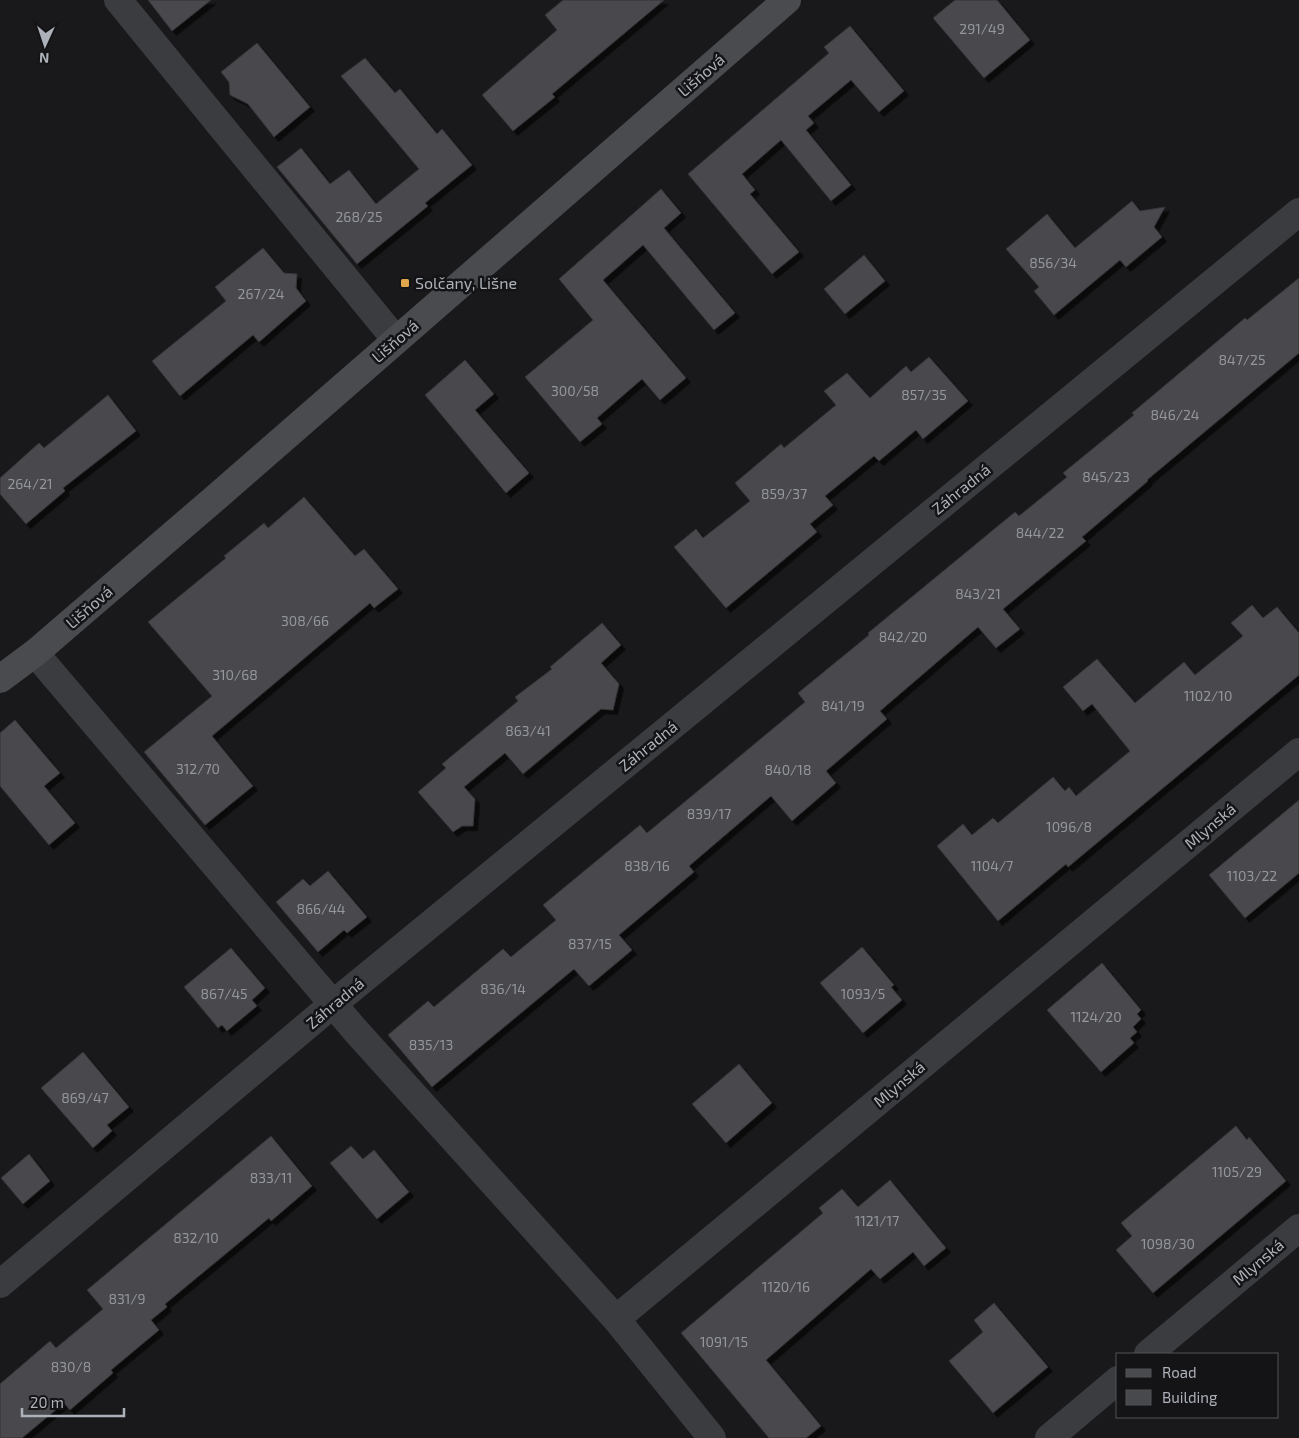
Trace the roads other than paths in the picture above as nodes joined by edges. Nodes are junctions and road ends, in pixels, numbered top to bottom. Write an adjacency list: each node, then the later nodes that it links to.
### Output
1 (118, 0): 4 (street)
2 (787, 0): 4 (main road, Lišňová)
3 (1299, 212): 8 (street, Záhradná)
4 (396, 340): 5 (main road, Lišňová)
5 (35, 653): 6 (main road, Lišňová); 8 (street)
6 (0, 679)
7 (1299, 752): 11 (street, Mlynská)
8 (333, 1004): 10 (street, Záhradná); 11 (street)
9 (1299, 1228): 12 (street, Mlynská)
10 (0, 1284)
11 (616, 1319): 14 (street)
12 (1149, 1353)
13 (1116, 1382): 15 (street)
14 (712, 1438)
15 (1048, 1438)

